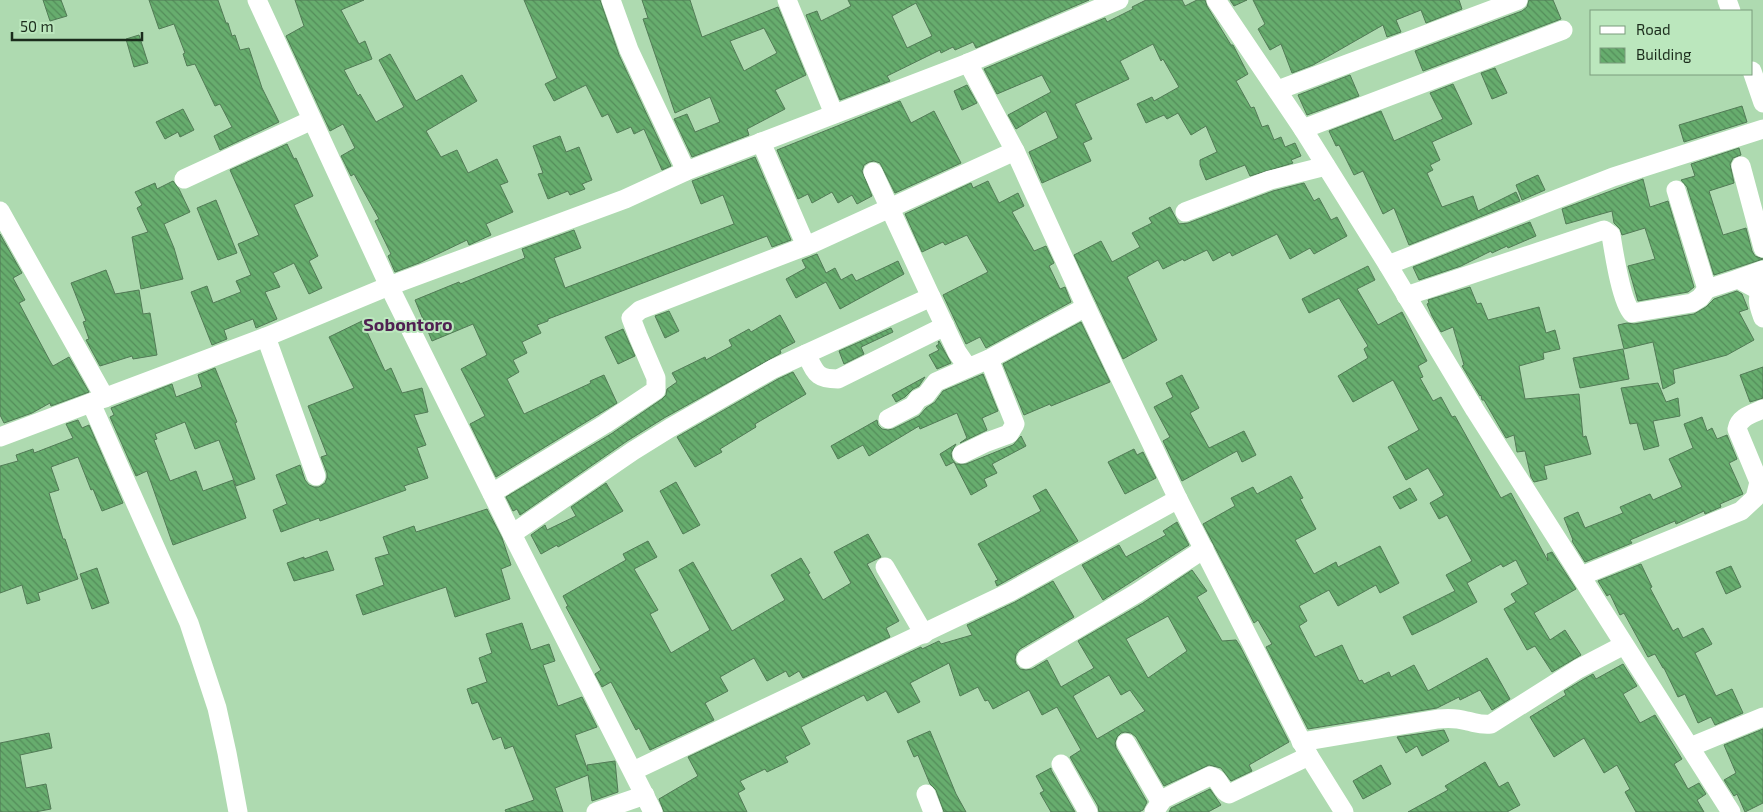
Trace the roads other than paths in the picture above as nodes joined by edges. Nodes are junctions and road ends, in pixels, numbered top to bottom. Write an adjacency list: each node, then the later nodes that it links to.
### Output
1 (256, 0): 13 (street)
2 (611, 0): 20 (street)
3 (787, 0): 12 (street)
4 (1119, 0): 8 (street)
5 (1216, 0): 10 (street)
6 (1518, 0): 10 (street)
7 (1563, 30): 14 (street)
8 (968, 63): 12 (street); 17 (street)
9 (1753, 74): 11 (street)
10 (1278, 90): 14 (street)
11 (1763, 102)
12 (834, 114): 16 (street)
13 (312, 120): 22 (street); 32 (street)
14 (1303, 129): 18 (street)
15 (1763, 129): 29 (street)
16 (761, 142): 20 (street); 27 (street)
17 (1015, 151): 24 (street); 37 (street)
18 (1326, 166): 26 (street); 29 (street)
19 (1741, 166): 28 (street)
20 (686, 171): 32 (street)
21 (873, 172): 24 (street)
22 (184, 179)
23 (1676, 190): 33 (street)
24 (890, 208): 27 (street); 36 (street)
25 (0, 211): 44 (street)
26 (1185, 212)
27 (806, 246): 50 (street)
28 (1763, 248)
29 (1388, 264): 35 (street)
30 (1763, 270): 31 (street)
31 (1738, 279): 33 (street); 34 (street)
32 (389, 286): 40 (street); 50 (street)
33 (1707, 289): 35 (street)
34 (1761, 289): 38 (street)
35 (1406, 296): 55 (street)
36 (931, 297): 39 (street); 41 (street)
37 (1086, 307): 42 (street); 51 (street)
38 (1763, 318)
39 (945, 326): 41 (street); 43 (street)
40 (266, 337): 44 (street); 49 (street)
41 (806, 354): 52 (street)
42 (989, 359): 43 (street); 48 (street)
43 (968, 368): 46 (street)
44 (98, 401): 47 (street); 68 (street)
45 (1763, 409): 55 (street)
46 (888, 419)
47 (0, 437)
48 (962, 454)
49 (316, 476)
50 (492, 493): 52 (street)
51 (1178, 499): 53 (street); 56 (street)
52 (512, 534): 64 (street)
53 (1204, 549): 58 (street); 62 (street)
54 (885, 567): 56 (street)
55 (1581, 576): 57 (street)
56 (924, 634): 64 (street)
57 (1624, 645): 61 (street); 62 (street)
58 (1026, 659)
59 (1763, 717): 61 (street)
60 (1126, 744): 67 (street)
61 (1690, 747): 74 (street)
62 (1305, 749): 67 (street); 73 (street)
63 (1060, 764): 72 (street)
64 (632, 771): 66 (street)
65 (926, 794): 71 (street)
66 (645, 795): 69 (street); 70 (street)
67 (1157, 807)
68 (238, 812)
69 (596, 812)
70 (654, 812)
71 (933, 812)
72 (1088, 812)
73 (1344, 812)
74 (1731, 812)

